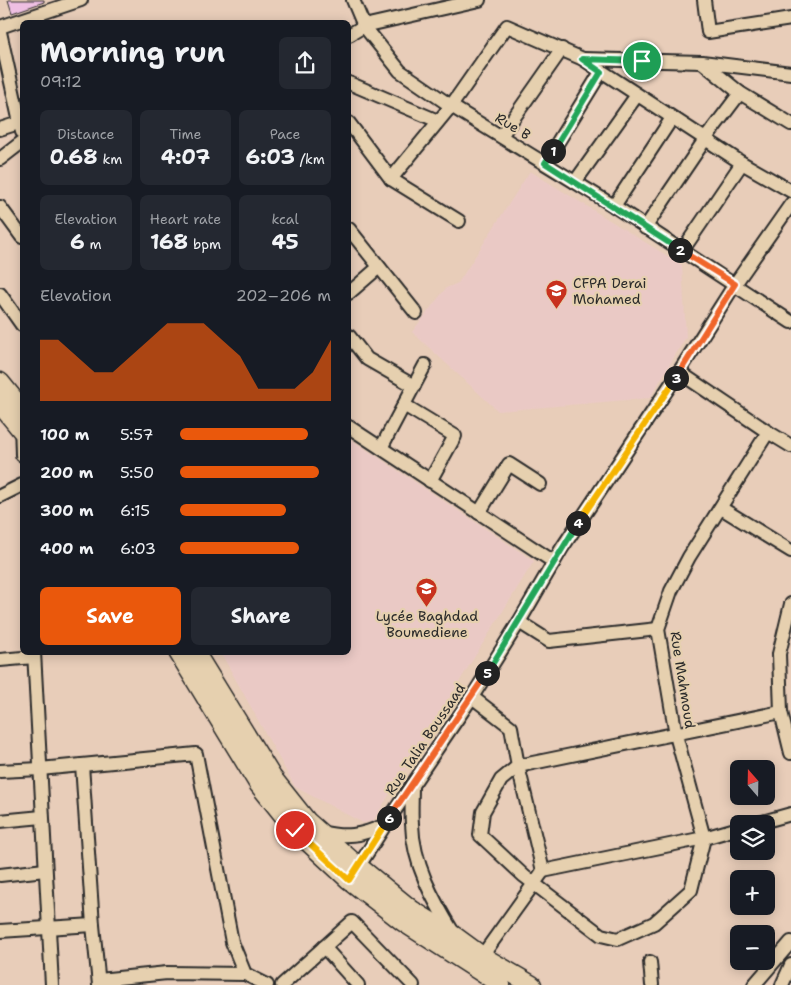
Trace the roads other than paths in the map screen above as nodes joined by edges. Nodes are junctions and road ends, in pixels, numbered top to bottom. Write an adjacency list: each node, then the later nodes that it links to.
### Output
1 (81, 0): 7 (street)
2 (353, 0): 8 (street, Rue B)
3 (479, 0): 8 (street)
4 (704, 0): 5 (street)
5 (791, 19)
6 (20, 20): 9 (street)
7 (21, 20)
8 (364, 26): 11 (street); 20 (street, Rue B)
9 (0, 27)
10 (0, 32): 21 (street)
11 (351, 34)
12 (562, 49): 13 (street); 20 (street); 28 (street)
13 (582, 59): 14 (street); 15 (street)
14 (702, 62): 16 (street); 18 (street)
15 (601, 72): 19 (street); 32 (street)
16 (791, 73)
17 (351, 84): 23 (street)
18 (740, 93): 24 (street); 29 (street)
19 (637, 95): 22 (street); 35 (street)
20 (451, 106): 23 (street); 28 (street, Rue B)
21 (20, 117)
22 (672, 118): 29 (street); 38 (street)
23 (438, 121): 34 (street)
24 (791, 124)
25 (20, 125): 27 (street)
26 (351, 126): 34 (street)
27 (0, 129)
28 (501, 136): 32 (street, Rue B)
29 (706, 138): 33 (street); 41 (street)
30 (20, 144): 31 (street)
31 (0, 159)
32 (545, 163): 35 (street, Rue B)
33 (742, 163): 36 (street); 44 (street)
34 (392, 179): 40 (street)
35 (575, 182): 38 (street, Rue B)
36 (791, 191)
37 (791, 204): 46 (street, Rue Talia Boussaad)
38 (614, 206): 41 (street, Rue B)
39 (0, 207): 42 (street)
40 (459, 221)
41 (645, 228): 44 (street, Rue B)
42 (20, 230)
43 (351, 232): 45 (street)
44 (682, 251): 46 (street, Rue B)
45 (379, 267): 47 (street); 49 (street)
46 (735, 284): 51 (street, Rue B); 54 (street, Rue Talia Boussaad)
47 (351, 291)
48 (0, 294): 50 (street)
49 (416, 313)
50 (20, 321)
51 (791, 322)
52 (351, 339): 56 (street)
53 (425, 365): 56 (street)
54 (680, 372): 62 (street); 72 (street, Rue Talia Boussaad)
55 (0, 382): 59 (main road)
56 (414, 386): 58 (street)
57 (0, 404): 61 (main road)
58 (404, 405): 64 (street); 65 (street)
59 (20, 407)
60 (351, 428): 64 (street)
61 (20, 429)
62 (768, 432): 63 (street); 69 (street, Rue Mahmoud)
63 (791, 446)
64 (381, 448): 65 (street)
65 (430, 481): 70 (street)
66 (540, 484): 70 (street)
67 (20, 486): 68 (street)
68 (0, 496)
69 (721, 508): 71 (street); 75 (street, Rue Mahmoud)
70 (479, 513): 72 (street)
71 (791, 551)
72 (554, 562): 74 (street, Rue Talia Boussaad)
73 (791, 604): 81 (street)
74 (519, 622): 75 (street); 80 (street, Rue Talia Boussaad)
75 (658, 629): 82 (street, Rue Mahmoud)
76 (34, 655): 79 (street); 86 (street)
77 (180, 655): 99 (main road)
78 (197, 655): 95 (main road)
79 (0, 660)
80 (472, 697): 85 (street); 88 (street, Rue Talia Boussaad)
81 (781, 712): 82 (street); 83 (street)
82 (676, 735): 85 (street); 96 (street, Rue Mahmoud)
83 (791, 753)
84 (82, 765): 86 (street); 102 (street); 111 (street)
85 (518, 766): 98 (street); 101 (street)
86 (40, 769): 87 (street); 90 (street)
87 (0, 771)
88 (412, 786): 93 (street, Rue Talia Boussaad); 105 (street)
89 (791, 814): 91 (street)
90 (42, 817): 92 (street); 97 (street)
91 (775, 818)
92 (0, 821)
93 (385, 825): 95 (street); 99 (street, Rue Talia Boussaad)
94 (730, 831): 96 (street)
95 (320, 832): 99 (main road)
96 (704, 838): 98 (street); 101 (street)
97 (45, 870): 100 (street); 103 (street)
98 (543, 871): 101 (street)
99 (354, 873): 105 (main road); 118 (main road)
100 (0, 875)
101 (535, 885): 108 (street)
102 (93, 925): 103 (street); 112 (street)
103 (48, 928): 104 (street); 113 (street)
104 (0, 931)
105 (456, 937): 108 (main road)
106 (791, 942): 121 (street)
107 (324, 947): 115 (street); 116 (street); 117 (street)
108 (482, 956): 119 (main road)
109 (650, 962): 120 (street)
110 (791, 965): 122 (street)
111 (244, 974): 112 (street); 114 (street)
112 (99, 983)
113 (52, 985)
114 (267, 985)
115 (282, 985)
116 (358, 985)
117 (413, 985)
118 (501, 985)
119 (532, 985)
120 (652, 985)
121 (754, 985)
122 (782, 985)

